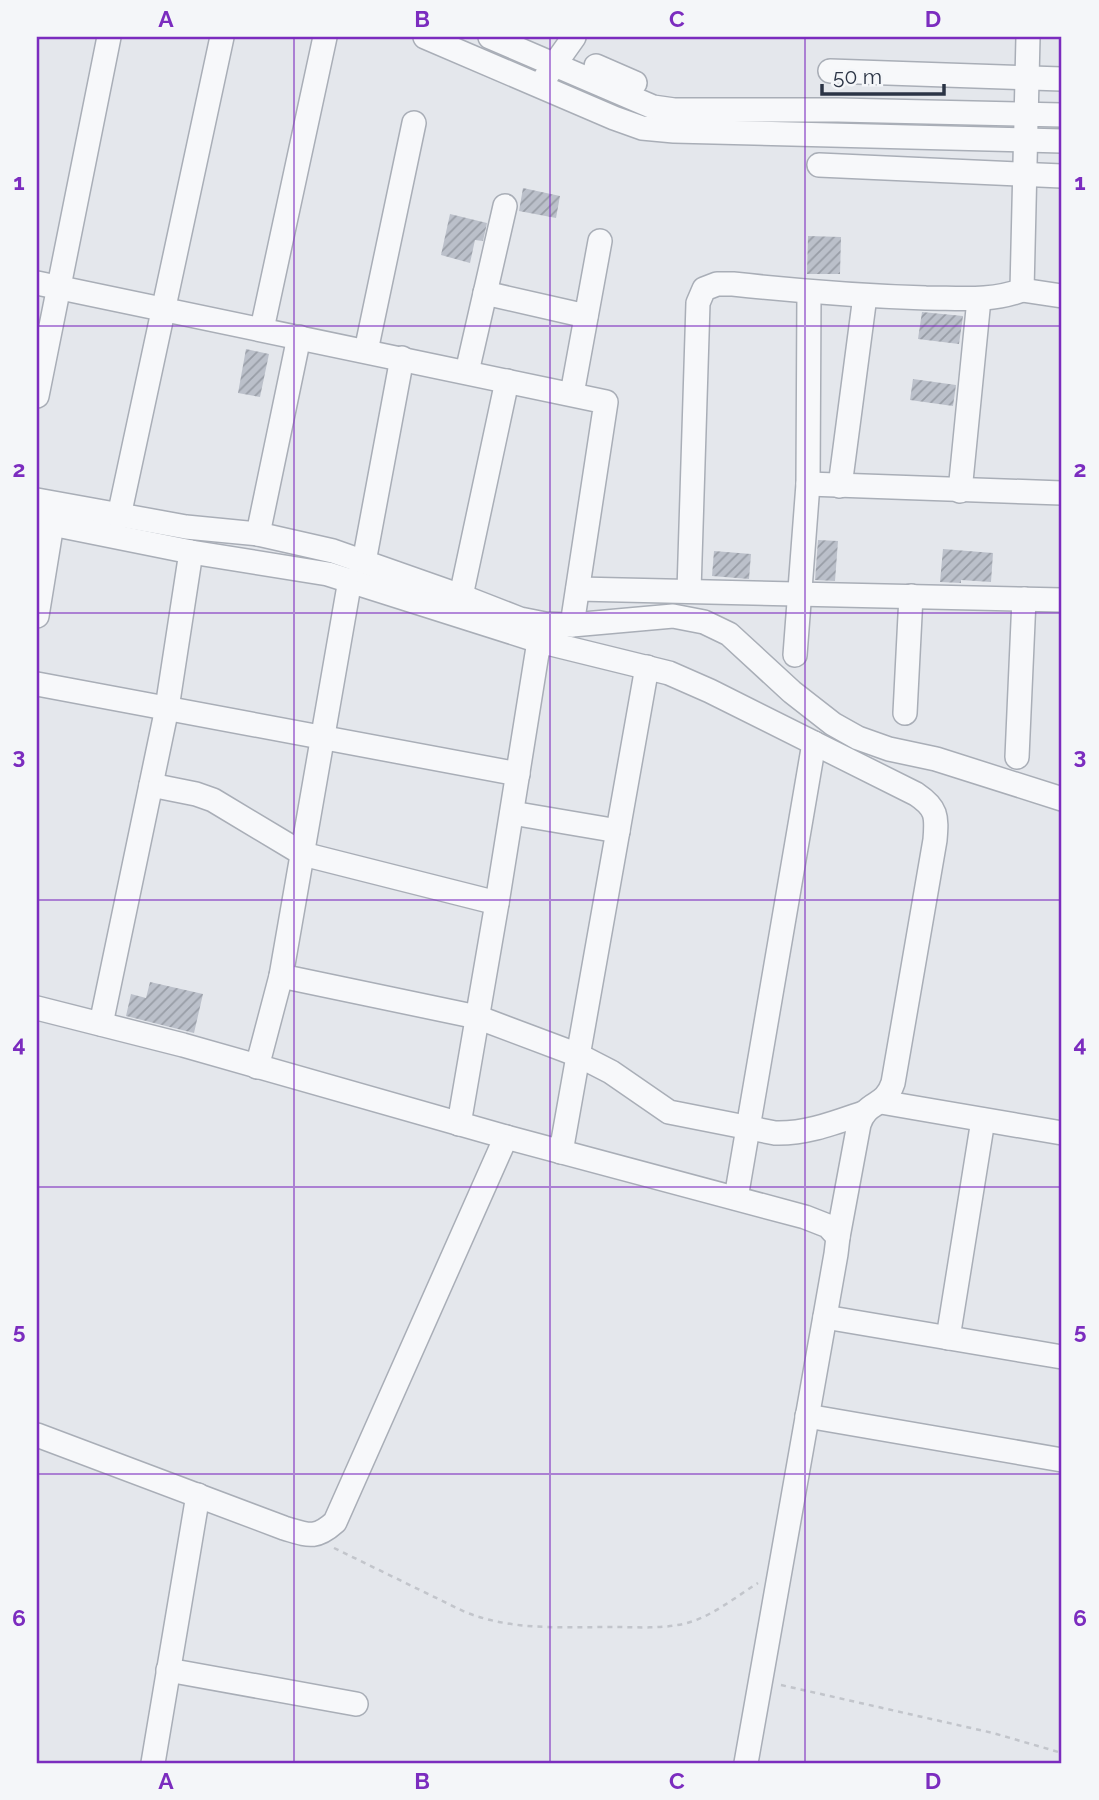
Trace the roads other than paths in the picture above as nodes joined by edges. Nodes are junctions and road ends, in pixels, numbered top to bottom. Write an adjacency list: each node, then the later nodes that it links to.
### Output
1 (109, 37): 24 (street)
2 (222, 37): 31 (street)
3 (325, 37): 33 (street)
4 (425, 37): 13 (street)
5 (490, 37): 8 (street)
6 (529, 37): 8 (street)
7 (1028, 37): 10 (street)
8 (563, 51): 12 (street); 13 (street); 14 (street)
9 (830, 71): 10 (street)
10 (1028, 78): 11 (street); 14 (street)
11 (1062, 79)
12 (635, 83)
13 (539, 86): 17 (street)
14 (1028, 114): 15 (street); 17 (street)
15 (1062, 115)
16 (414, 123): 35 (street)
17 (1027, 139): 18 (street); 20 (street)
18 (1062, 141)
19 (819, 165): 20 (street)
20 (1026, 175): 21 (street); 25 (street)
21 (1062, 176)
22 (505, 206): 27 (street)
23 (600, 241): 32 (street)
24 (48, 285): 31 (street); 40 (street)
25 (1022, 290): 29 (street); 30 (street)
26 (809, 292): 28 (street); 41 (street); 52 (street)
27 (485, 293): 32 (street); 37 (street)
28 (865, 296): 30 (street); 42 (street)
29 (1062, 296)
30 (979, 299): 43 (street)
31 (164, 309): 33 (street); 46 (street)
32 (586, 316): 39 (street)
33 (262, 329): 34 (street)
34 (299, 337): 35 (street); 48 (street)
35 (366, 351): 36 (street)
36 (402, 358): 37 (street); 50 (street)
37 (467, 372): 38 (street)
38 (507, 381): 39 (street); 54 (street)
39 (572, 394): 51 (street)
40 (37, 396)
41 (808, 484): 42 (street); 53 (street)
42 (841, 486): 43 (street)
43 (960, 491): 44 (street)
44 (1062, 494)
45 (37, 500): 46 (street)
46 (119, 516): 48 (street)
47 (44, 522): 49 (street); 58 (street)
48 (258, 534): 50 (street)
49 (191, 552): 50 (street); 64 (street)
50 (357, 571): 54 (street); 60 (street); 66 (street)
51 (578, 589): 52 (street); 59 (street)
52 (689, 591): 53 (street)
53 (798, 594): 55 (street); 61 (street)
54 (461, 596): 59 (street)
55 (911, 596): 56 (street); 65 (street)
56 (1024, 599): 57 (street); 68 (street)
57 (1062, 600)
58 (37, 616)
59 (572, 625): 71 (street)
60 (539, 640): 62 (street); 69 (street)
61 (795, 655)
62 (648, 667): 67 (street); 73 (street)
63 (37, 684): 64 (street)
64 (167, 708): 66 (street); 70 (street)
65 (905, 713)
66 (323, 737): 69 (street); 74 (street)
67 (814, 743): 82 (street); 85 (street)
68 (1017, 757)
69 (518, 774): 72 (street)
70 (151, 785): 74 (street); 79 (street)
71 (1062, 799)
72 (512, 813): 73 (street); 75 (street)
73 (618, 831): 80 (street)
74 (303, 854): 75 (street); 76 (street)
75 (497, 903): 78 (street)
76 (281, 976): 78 (street); 81 (street)
77 (37, 1008): 79 (street)
78 (477, 1017): 80 (street); 84 (street)
79 (101, 1024): 81 (street)
80 (578, 1055): 85 (street); 88 (street)
81 (257, 1067): 84 (street)
82 (872, 1107): 83 (street); 85 (street); 90 (street)
83 (983, 1119): 86 (street); 92 (street)
84 (458, 1124): 87 (street)
85 (748, 1129): 89 (street)
86 (1062, 1133)
87 (506, 1137): 88 (street); 97 (street)
88 (561, 1152): 89 (street)
89 (736, 1198): 90 (street)
90 (838, 1237): 91 (street)
91 (825, 1317): 92 (street); 94 (street)
92 (948, 1338): 93 (street)
93 (1062, 1357)
94 (807, 1416): 96 (street); 101 (street)
95 (37, 1435): 97 (street)
96 (1062, 1460)
97 (198, 1495): 98 (street)
98 (168, 1670): 99 (street); 100 (street)
99 (356, 1704)
100 (153, 1763)
101 (746, 1763)

